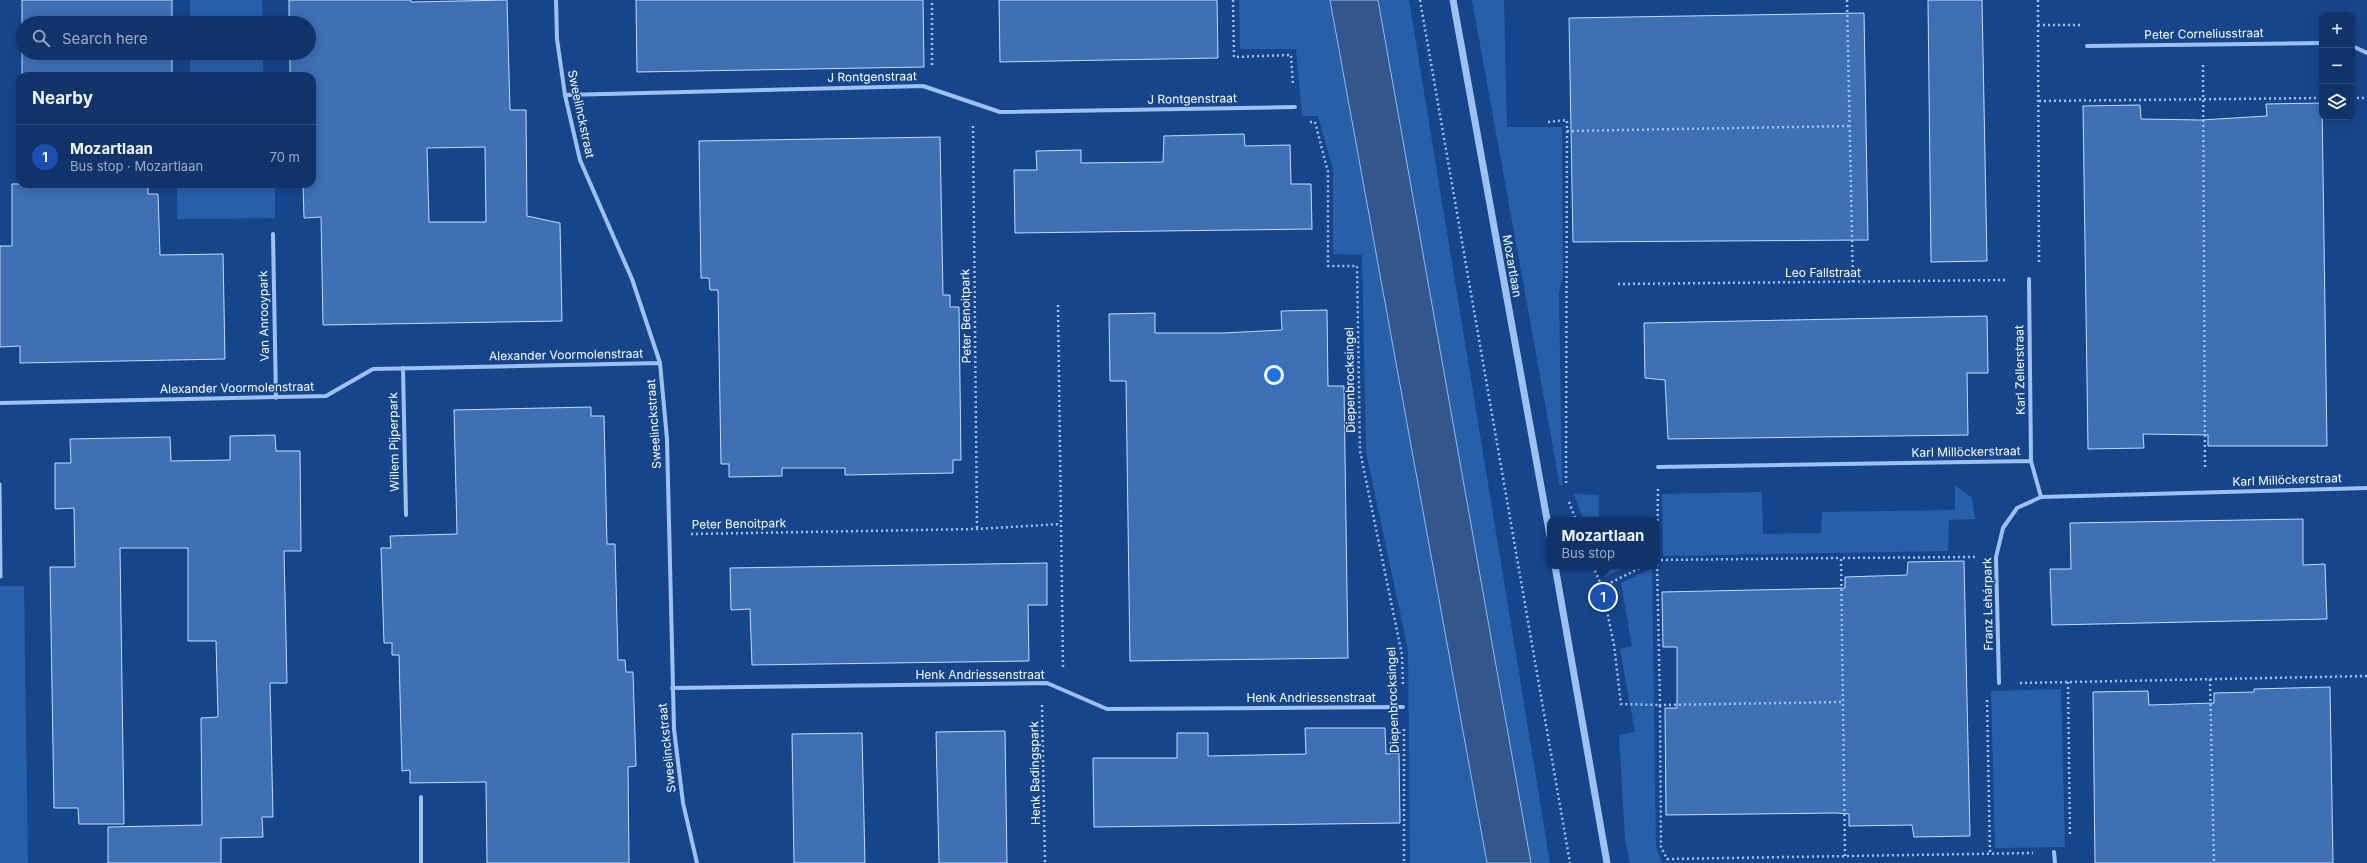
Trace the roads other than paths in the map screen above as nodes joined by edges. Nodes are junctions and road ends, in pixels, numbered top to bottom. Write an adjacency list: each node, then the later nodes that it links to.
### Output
1 (556, 0): 7 (street, Sweelinckstraat)
2 (1453, 0): 21 (street, Mozartlaan)
3 (2319, 43): 4 (street, Peter Corneliusstraat)
4 (2087, 46)
5 (2355, 47): 6 (street)
6 (2367, 53)
7 (565, 95): 8 (street, J Rontgenstraat); 11 (street, Sweelinckstraat)
8 (1295, 107)
9 (273, 234): 13 (street, Van Anrooypark)
10 (2029, 279): 15 (street, Karl Zellerstraat)
11 (660, 363): 12 (street, Alexander Voormolenstraat); 25 (street, Sweelinckstraat)
12 (403, 368): 13 (street, Alexander Voormolenstraat); 20 (street, Willem Pijperpark)
13 (276, 398): 14 (street, Alexander Voormolenstraat)
14 (0, 403)
15 (2031, 461): 16 (street, Karl Millöckerstraat); 19 (street, Karl Millöckerstraat)
16 (1658, 467)
17 (0, 484): 23 (lane)
18 (2367, 488): 19 (street, Karl Millöckerstraat)
19 (2041, 497): 24 (street, Franz Lehárpark)
20 (406, 515)
21 (1547, 519)
22 (1557, 569): 31 (street)
23 (1, 577)
24 (1999, 683)
25 (672, 688): 26 (street, Henk Andriessenstraat); 30 (street, Sweelinckstraat)
26 (1403, 707)
27 (421, 797): 29 (street)
28 (2054, 852): 32 (street)
29 (421, 863)
30 (697, 863)
31 (1608, 863)
32 (2055, 863)

